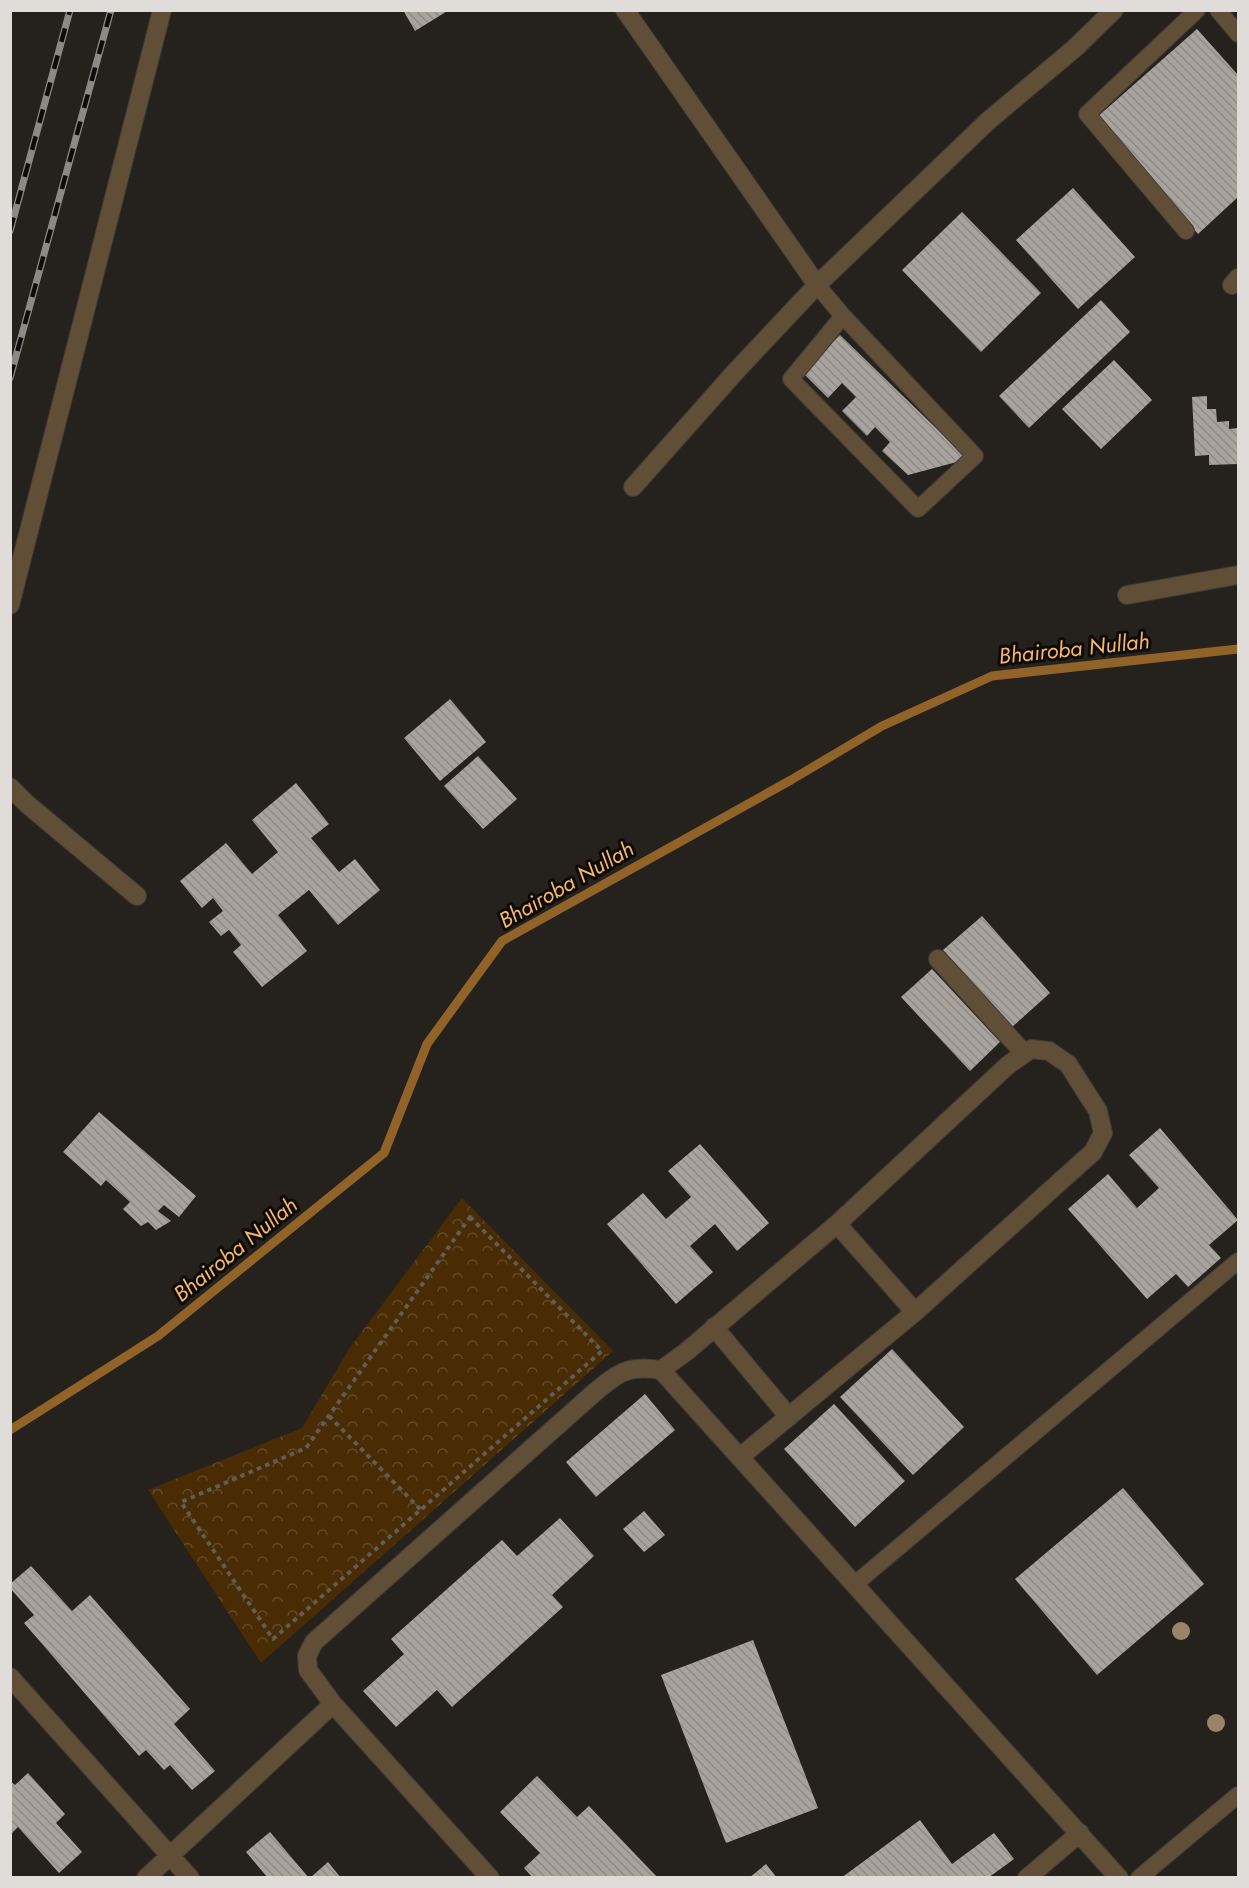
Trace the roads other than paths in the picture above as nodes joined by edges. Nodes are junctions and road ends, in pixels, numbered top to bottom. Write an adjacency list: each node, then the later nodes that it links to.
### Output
1 (162, 10): 13 (street)
2 (625, 10): 8 (street)
3 (1114, 10): 8 (street)
4 (1197, 10): 7 (lane)
5 (1218, 10): 6 (lane)
6 (1239, 34)
7 (1186, 231)
8 (817, 285): 9 (lane); 10 (street)
9 (843, 316): 9 (lane)
10 (633, 487)
11 (1239, 575): 12 (street)
12 (1127, 595)
13 (10, 605)
14 (10, 787): 15 (street)
15 (137, 896)
16 (938, 959): 17 (street)
17 (1024, 1053): 18 (street); 20 (street)
18 (837, 1224): 20 (street); 21 (street)
19 (1239, 1261): 25 (lane)
20 (915, 1312): 23 (street)
21 (714, 1327): 22 (street); 23 (street)
22 (661, 1370): 24 (street); 27 (street)
23 (789, 1417): 24 (street)
24 (740, 1457): 25 (street)
25 (855, 1584): 29 (street)
26 (10, 1677): 30 (street)
27 (333, 1704): 30 (street); 33 (street)
28 (1239, 1795): 36 (lane)
29 (1080, 1833): 34 (street); 35 (street)
30 (170, 1855): 31 (street); 32 (street)
31 (146, 1878)
32 (189, 1878)
33 (490, 1878)
34 (1027, 1878)
35 (1119, 1878)
36 (1139, 1878)

